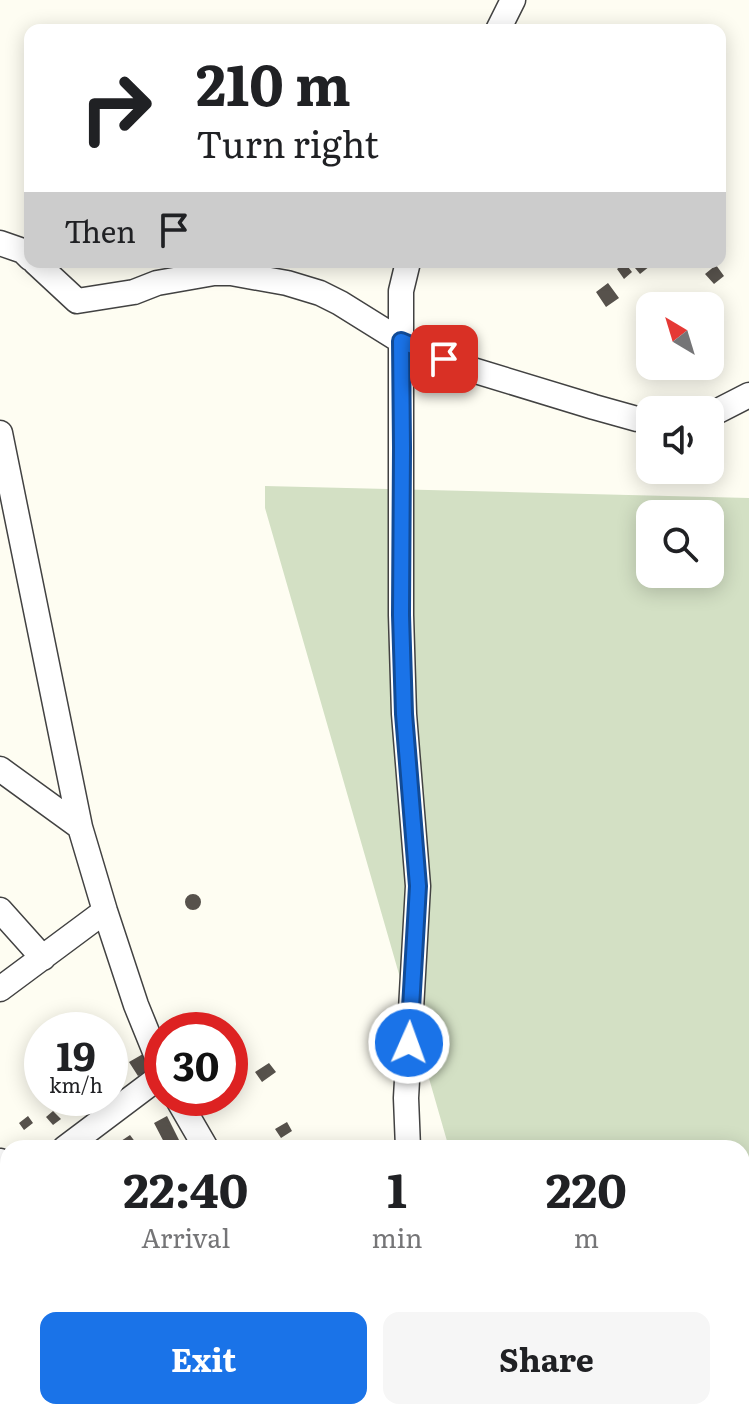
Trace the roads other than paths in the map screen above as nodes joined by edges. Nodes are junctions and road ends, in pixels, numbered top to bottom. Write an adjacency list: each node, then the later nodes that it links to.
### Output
1 (513, 0): 2 (street)
2 (501, 24)
3 (0, 243): 4 (street)
4 (24, 252)
5 (41, 268): 7 (street)
6 (407, 268): 7 (street)
7 (401, 341): 10 (street); 23 (street)
8 (749, 395): 9 (street)
9 (724, 408)
10 (636, 418)
11 (0, 433): 13 (street)
12 (0, 769): 13 (street)
13 (80, 827): 15 (street)
14 (0, 910): 16 (street)
15 (105, 911): 16 (street); 18 (street)
16 (43, 958): 17 (street)
17 (0, 989)
18 (144, 1026)
19 (144, 1086): 21 (street)
20 (187, 1116): 22 (street)
21 (75, 1140)
22 (201, 1140)
23 (408, 1140)

